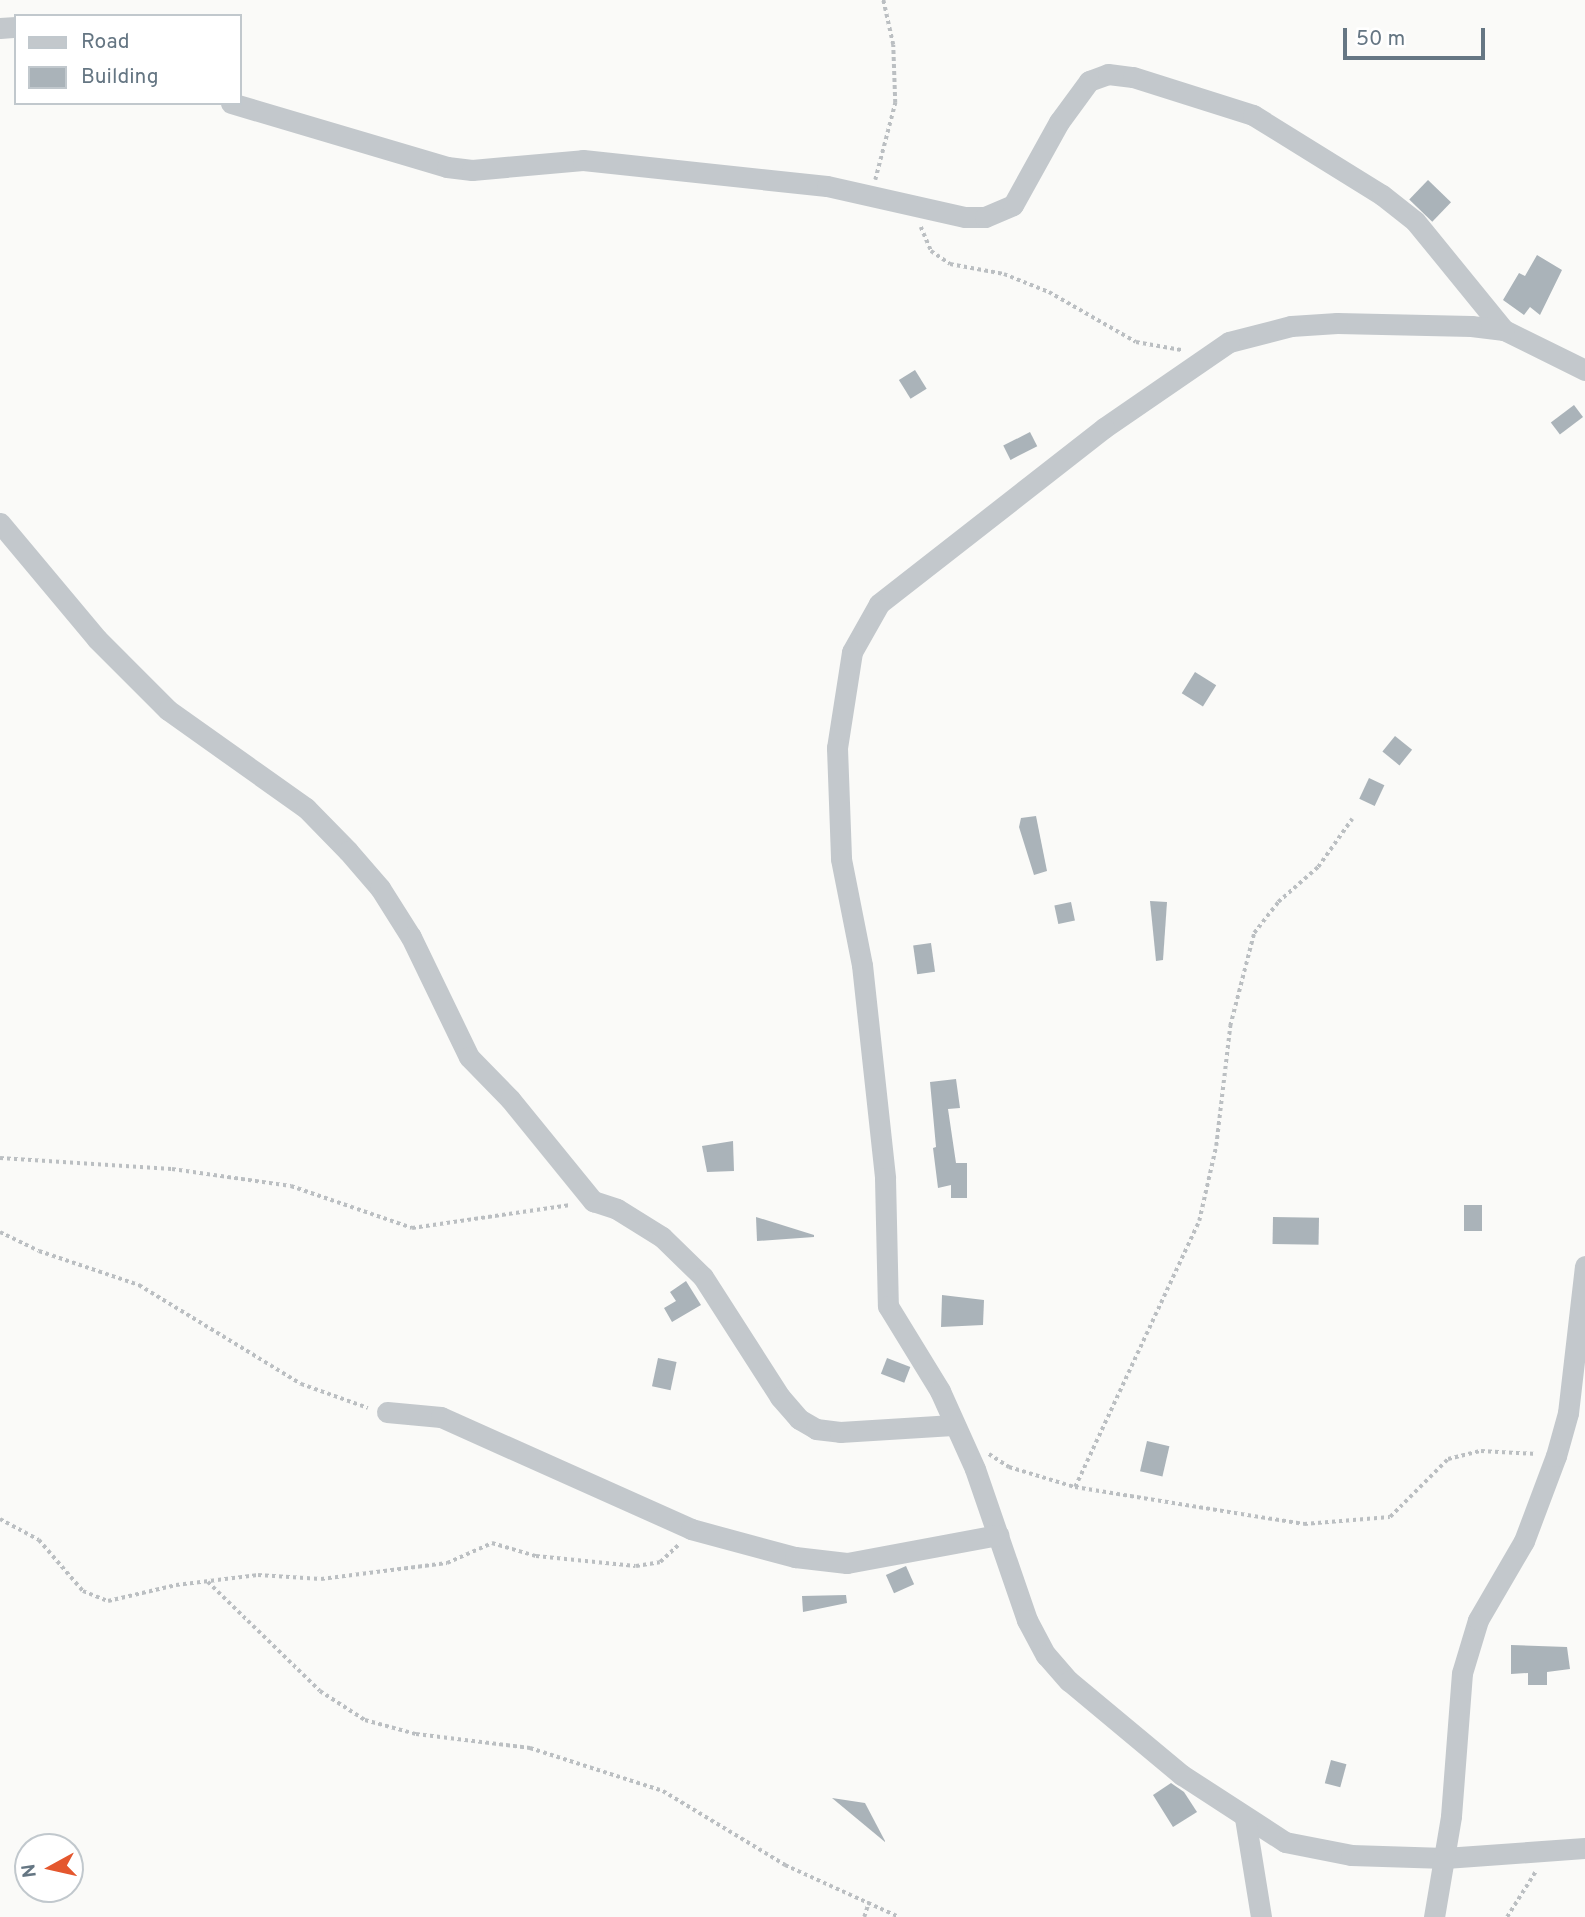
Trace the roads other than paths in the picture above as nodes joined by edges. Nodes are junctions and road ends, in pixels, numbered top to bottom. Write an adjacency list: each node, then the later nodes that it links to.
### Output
1 (238, 105): 2 (street)
2 (1504, 330): 3 (street); 8 (street)
3 (1585, 370)
4 (0, 523): 8 (street)
5 (1585, 1266): 6 (street)
6 (1577, 1411): 12 (street)
7 (387, 1412): 9 (street)
8 (953, 1425): 9 (street)
9 (998, 1535): 10 (street)
10 (1245, 1818): 12 (street); 13 (street)
11 (1585, 1848): 12 (street)
12 (1445, 1858): 14 (street)
13 (1261, 1917)
14 (1434, 1917)

